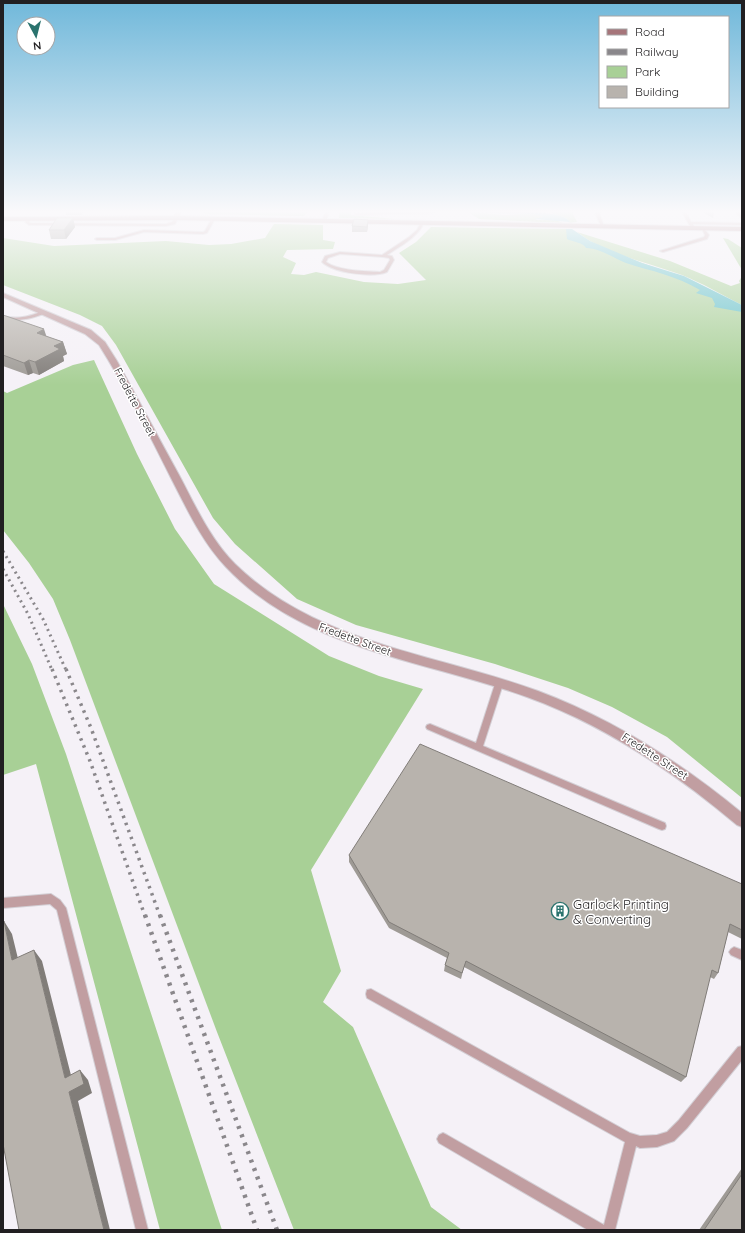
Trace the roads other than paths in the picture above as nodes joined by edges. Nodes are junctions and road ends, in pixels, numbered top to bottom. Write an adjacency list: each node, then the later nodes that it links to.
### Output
1 (350, 270): 2 (lane)
2 (387, 270)
3 (3, 295): 4 (street, Fredette Street)
4 (44, 312): 5 (lane); 6 (street, Fredette Street)
5 (3, 317)
6 (500, 684): 8 (lane); 9 (street, Fredette Street)
7 (430, 727): 8 (lane)
8 (479, 746): 10 (lane)
9 (742, 820)
10 (662, 826)
11 (3, 903): 16 (lane)
12 (371, 994): 15 (lane)
13 (742, 1052): 15 (lane)
14 (443, 1139): 17 (lane)
15 (632, 1139): 18 (lane)
16 (142, 1230)
17 (600, 1230)
18 (609, 1230)

